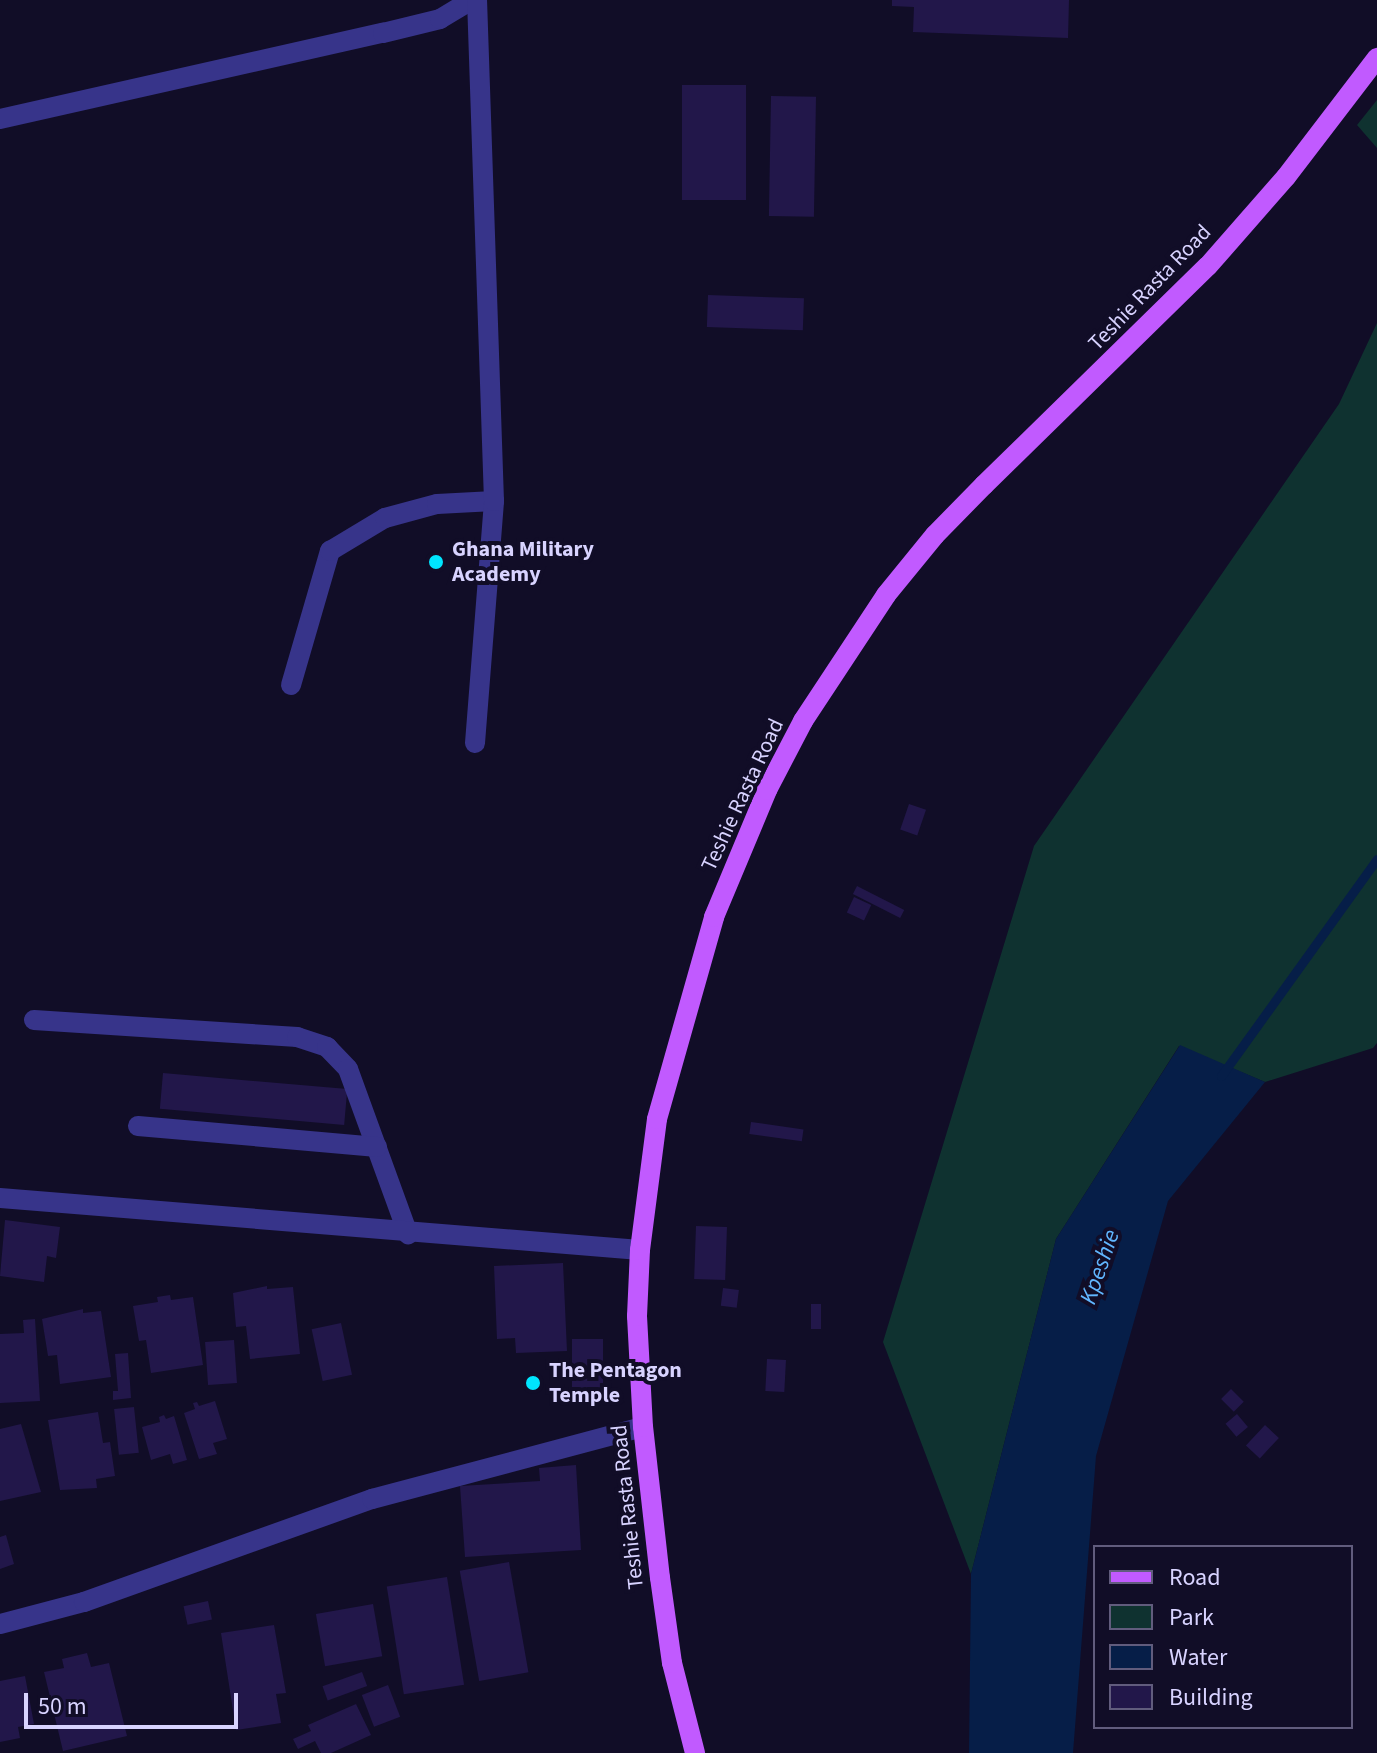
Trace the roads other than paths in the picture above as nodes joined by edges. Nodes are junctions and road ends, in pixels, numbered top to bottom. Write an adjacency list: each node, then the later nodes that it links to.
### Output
1 (474, 0): 3 (street); 4 (street)
2 (1377, 58): 12 (main road, Teshie Rasta Road)
3 (0, 119)
4 (494, 501): 5 (street); 6 (street)
5 (291, 685)
6 (475, 743)
7 (34, 1020): 9 (street)
8 (138, 1126): 9 (street)
9 (377, 1147): 11 (street)
10 (0, 1198): 11 (street)
11 (408, 1234): 12 (street)
12 (640, 1250): 13 (main road, Teshie Rasta Road)
13 (643, 1427): 14 (street); 15 (main road, Teshie Rasta Road)
14 (0, 1624)
15 (695, 1753)

